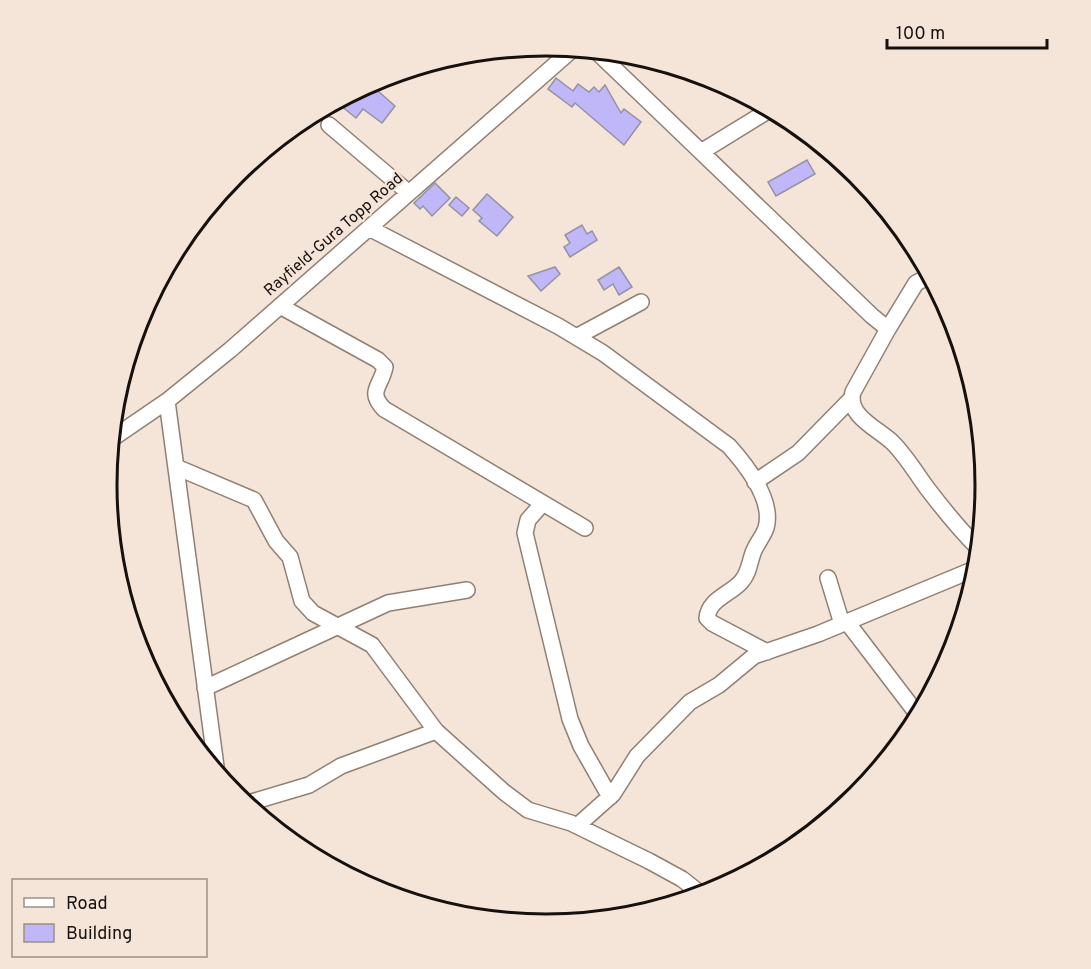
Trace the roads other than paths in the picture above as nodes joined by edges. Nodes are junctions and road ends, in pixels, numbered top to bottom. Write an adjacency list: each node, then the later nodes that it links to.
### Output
1 (565, 56): 6 (street, Rayfield-Gura Topp Road)
2 (605, 60): 5 (street)
3 (762, 114): 5 (street)
4 (328, 125): 6 (street)
5 (701, 152): 11 (street)
6 (409, 193): 7 (street, Rayfield-Gura Topp Road)
7 (369, 228): 10 (street, Rayfield-Gura Topp Road); 12 (street)
8 (922, 280): 11 (street)
9 (641, 302): 12 (street)
10 (280, 306): 14 (street, Rayfield-Gura Topp Road); 18 (street)
11 (888, 328): 13 (street)
12 (576, 337): 17 (street)
13 (851, 399): 17 (street); 20 (street)
14 (167, 401): 15 (street, Rayfield-Gura Topp Road); 16 (street)
15 (120, 434)
16 (176, 467): 25 (street); 27 (street)
17 (755, 482): 26 (street)
18 (543, 503): 19 (street); 31 (street)
19 (585, 528)
20 (971, 539)
21 (965, 573): 24 (street)
22 (828, 578): 24 (street)
23 (468, 591): 25 (street)
24 (845, 623): 26 (street); 28 (street)
25 (338, 627): 27 (street); 29 (street)
26 (766, 652): 31 (street)
27 (205, 688): 30 (street)
28 (912, 707)
29 (436, 731): 32 (street); 33 (street)
30 (215, 757)
31 (609, 797): 33 (street)
32 (256, 801)
33 (577, 826): 34 (street)
34 (693, 887)

